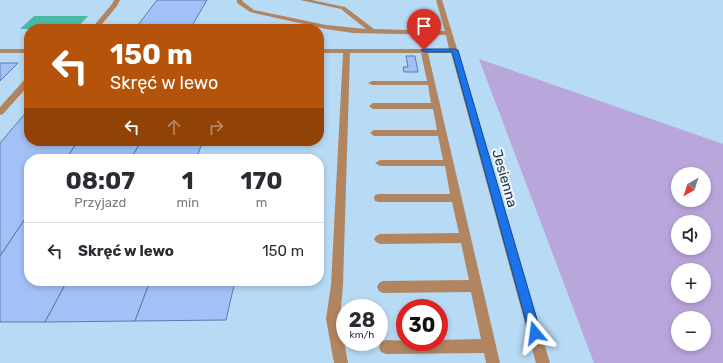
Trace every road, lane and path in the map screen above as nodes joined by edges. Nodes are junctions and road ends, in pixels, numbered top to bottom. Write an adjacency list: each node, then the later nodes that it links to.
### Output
1 (117, 0): 5 (street)
2 (240, 0): 6 (street)
3 (304, 0): 8 (street)
4 (439, 0): 9 (street, Jesienna)
5 (98, 24)
6 (312, 24)
7 (324, 27): 8 (street)
8 (372, 31): 9 (street)
9 (449, 33): 11 (street, Jesienna)
10 (424, 50): 11 (street); 15 (street); 17 (street)
11 (455, 50): 36 (street, Jesienna)
12 (0, 51): 13 (street)
13 (24, 51)
14 (324, 51): 15 (street)
15 (347, 51): 34 (street)
16 (372, 83): 17 (street)
17 (431, 83): 20 (street)
18 (24, 86): 21 (street)
19 (373, 106): 20 (street)
20 (436, 106): 23 (street)
21 (0, 112)
22 (374, 133): 23 (street)
23 (442, 133): 25 (street)
24 (380, 163): 25 (street)
25 (449, 163): 27 (street)
26 (379, 198): 27 (street)
27 (456, 198): 28 (street)
28 (466, 238): 29 (street); 30 (street)
29 (380, 239)
30 (477, 286): 31 (street); 32 (street)
31 (383, 287)
32 (490, 346): 33 (street); 35 (street)
33 (388, 347)
34 (341, 363)
35 (493, 363)
36 (544, 363)

